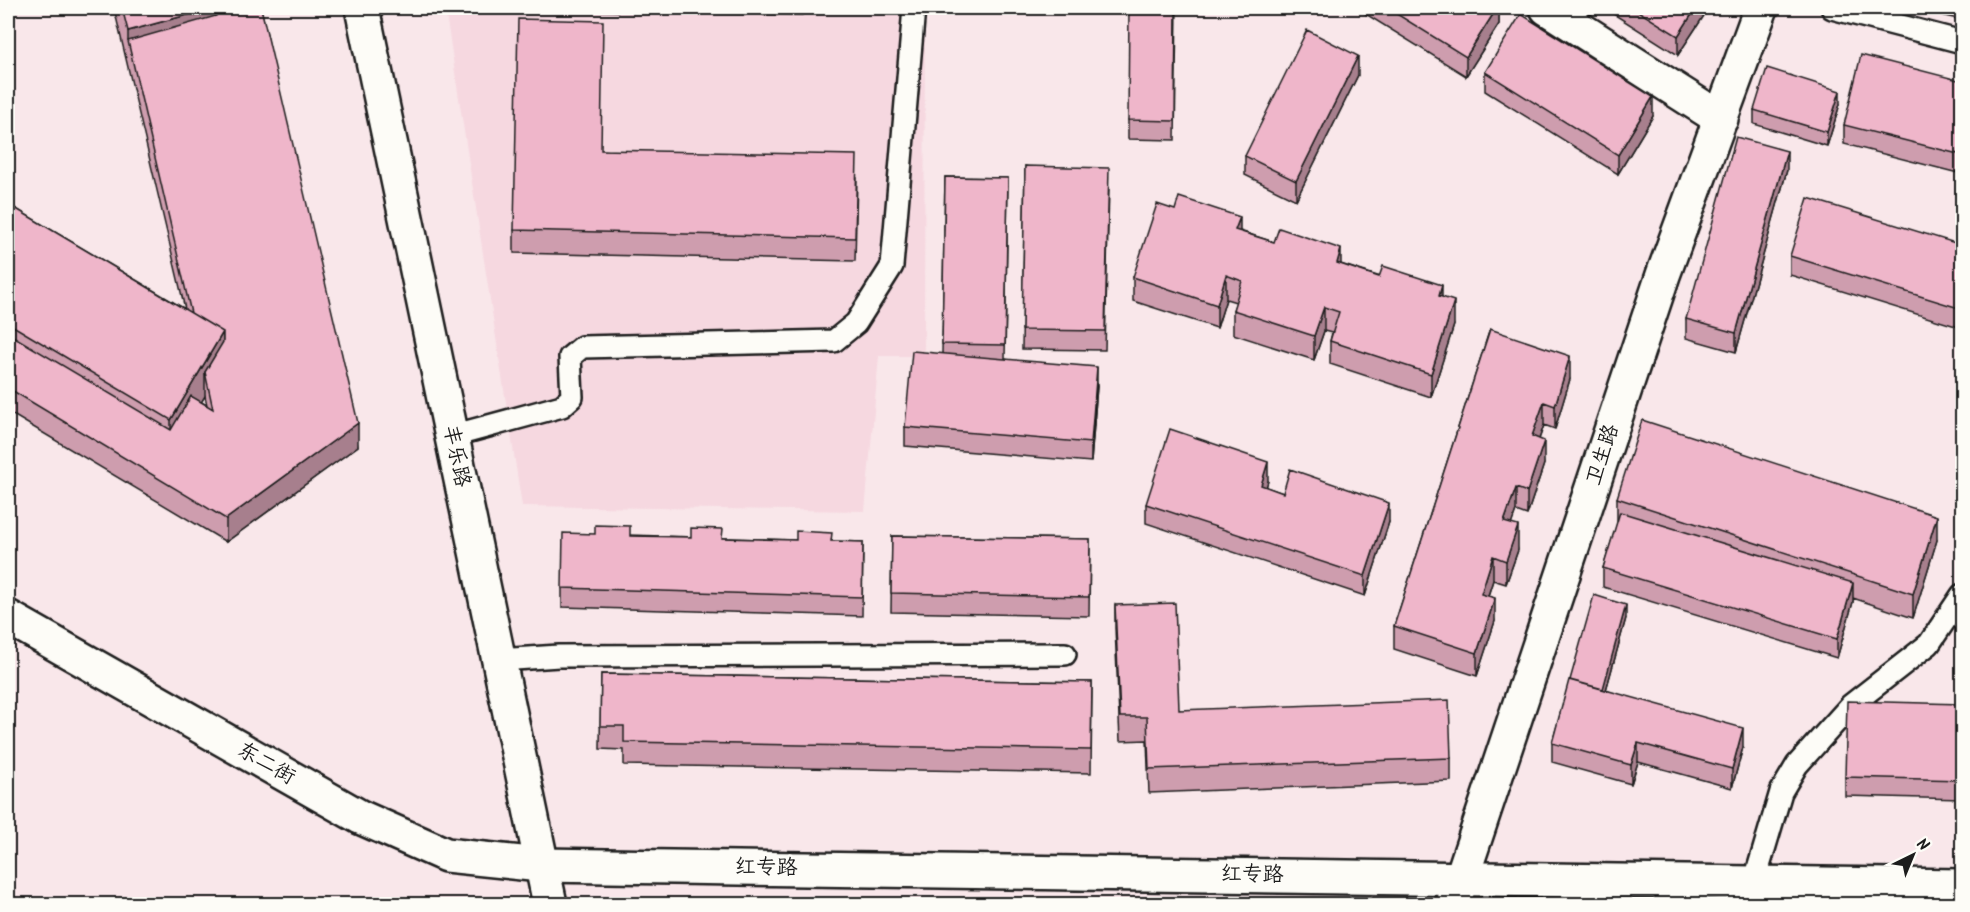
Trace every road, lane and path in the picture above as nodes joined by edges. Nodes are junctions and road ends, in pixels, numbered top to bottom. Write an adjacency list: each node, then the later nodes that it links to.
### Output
1 (362, 8): 8 (street, 丰乐路)
2 (914, 8): 8 (lane)
3 (1546, 8): 7 (street)
4 (1761, 8): 7 (street, 卫生路)
5 (1832, 8): 6 (lane)
6 (1962, 42)
7 (1721, 119): 16 (street, 卫生路)
8 (452, 436): 12 (street, 丰乐路)
9 (1962, 595): 14 (lane)
10 (8, 617): 13 (street, 东二街)
11 (1065, 654): 12 (lane)
12 (499, 660): 13 (street, 丰乐路)
13 (542, 865): 16 (street, 红专路); 17 (street, 丰乐路)
14 (1754, 882): 15 (street, 红专路); 16 (street, 红专路)
15 (1962, 886)
16 (1458, 891)
17 (550, 904)

